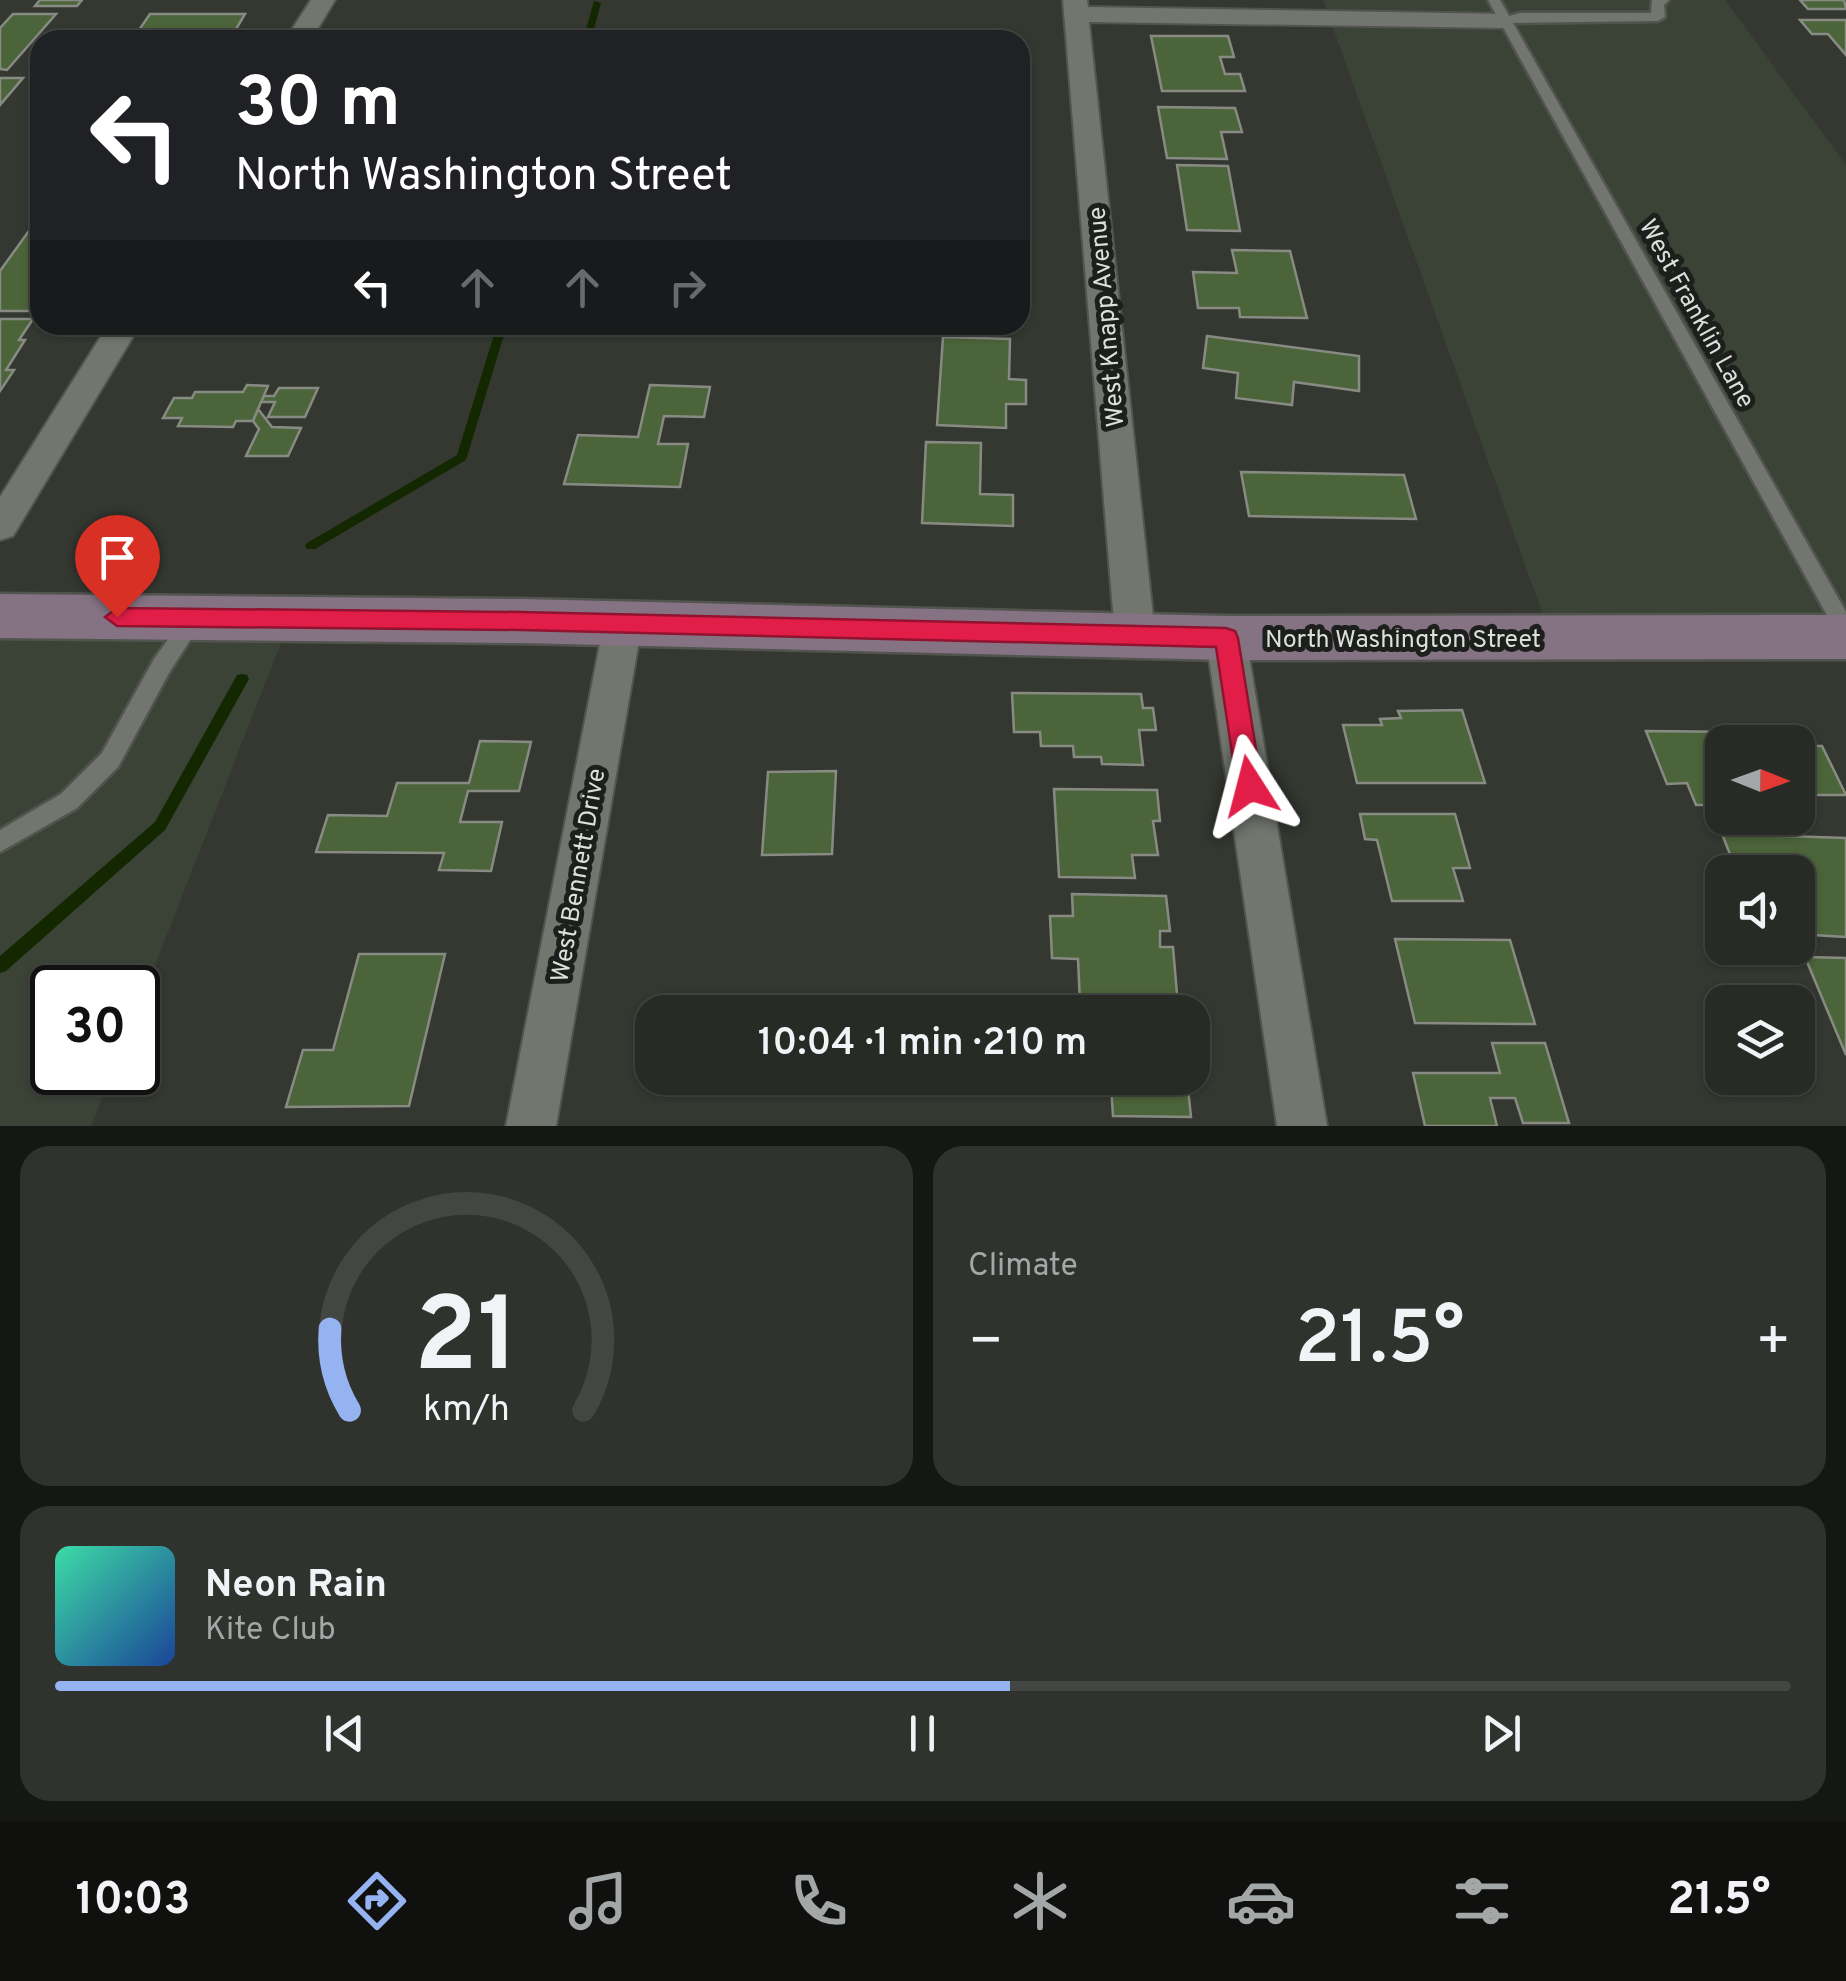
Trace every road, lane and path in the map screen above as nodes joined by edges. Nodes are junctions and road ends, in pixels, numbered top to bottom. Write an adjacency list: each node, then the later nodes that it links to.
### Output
1 (323, 0): 5 (street)
2 (1663, 0): 4 (lane)
3 (1076, 7): 4 (street); 12 (street, West Knapp Avenue)
4 (1500, 10): 11 (lane, West Franklin Lane)
5 (304, 30)
6 (118, 335): 7 (street)
7 (0, 527)
8 (0, 616): 9 (main road, North Washington Street)
9 (195, 618): 10 (main road, North Washington Street); 14 (lane)
10 (623, 623): 12 (main road, North Washington Street); 15 (street, West Bennett Drive)
11 (1846, 634): 13 (main road, North Washington Street)
12 (1135, 635): 13 (main road, North Washington Street)
13 (1226, 638): 16 (street)
14 (0, 842)
15 (531, 1126)
16 (1302, 1126)

